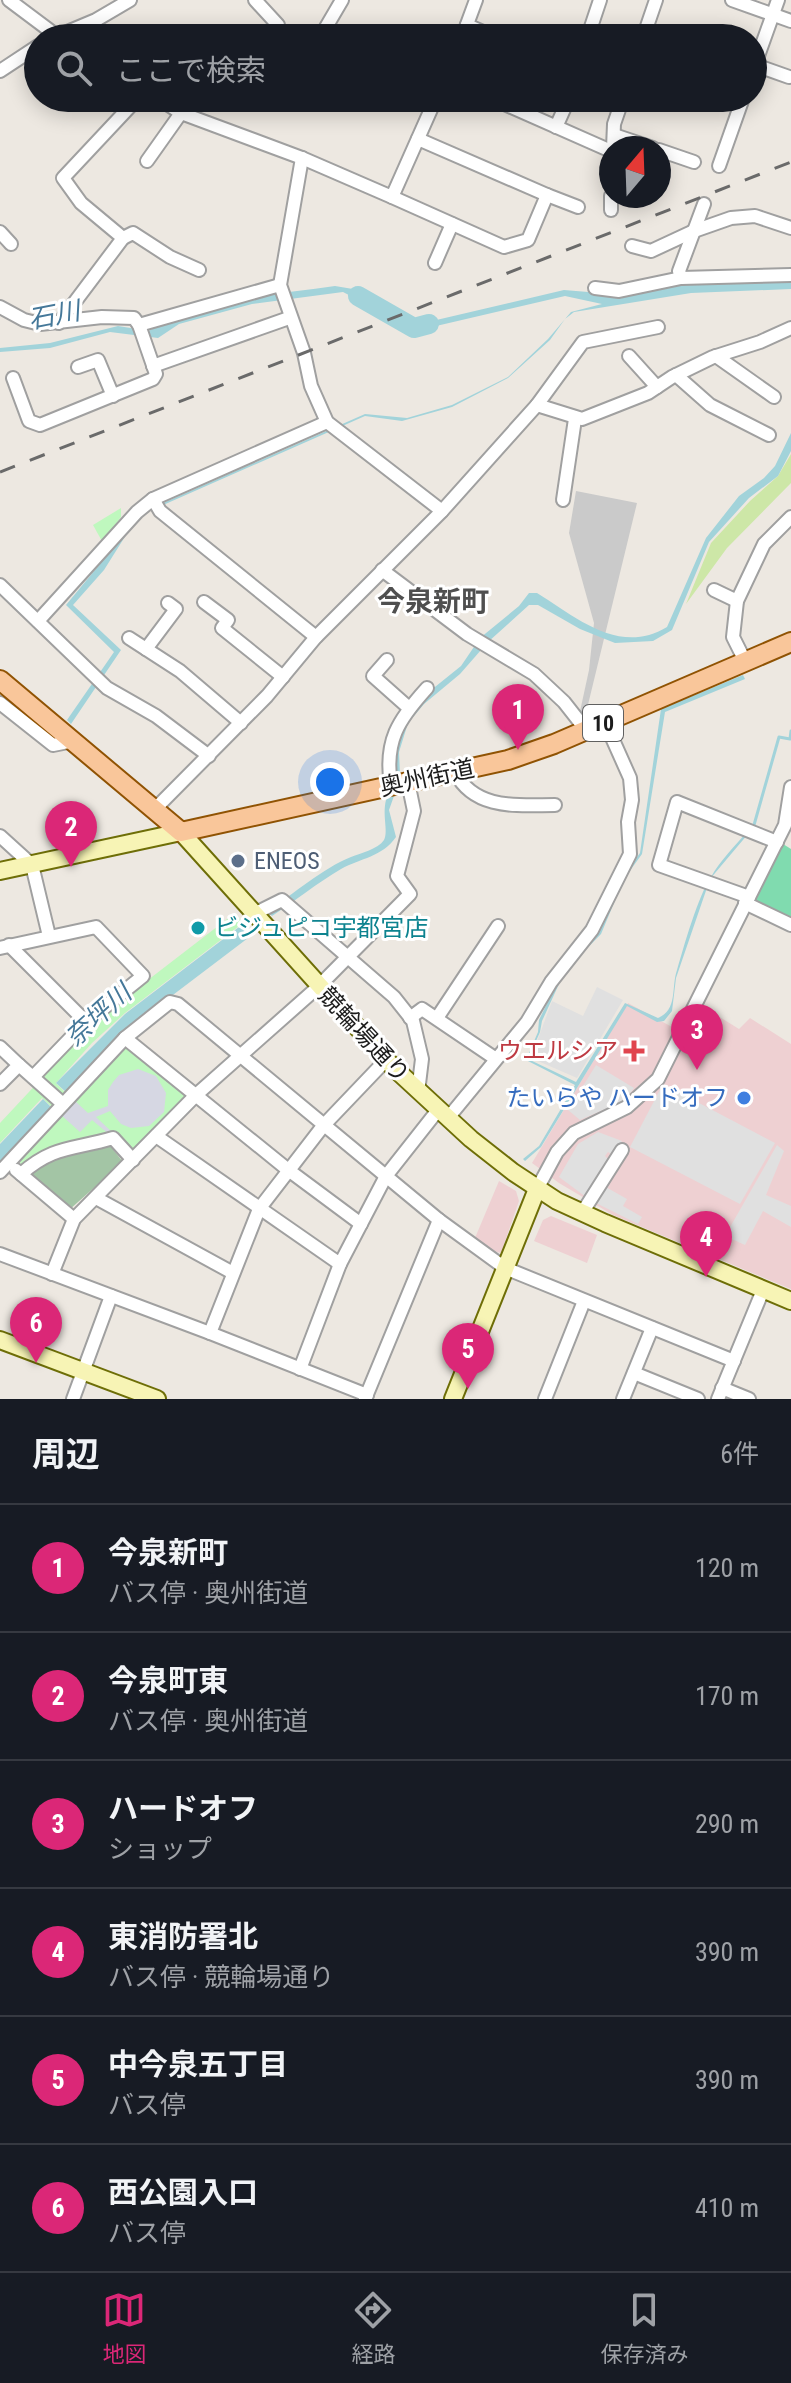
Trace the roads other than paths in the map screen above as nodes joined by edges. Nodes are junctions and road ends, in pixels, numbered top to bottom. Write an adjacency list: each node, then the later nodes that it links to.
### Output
1 (9, 0): 12 (street)
2 (130, 0): 13 (street)
3 (255, 0): 14 (street)
4 (342, 0): 15 (street)
5 (476, 0): 16 (street)
6 (600, 0): 17 (street)
7 (656, 0): 18 (street)
8 (732, 0): 10 (street)
9 (778, 0): 10 (street)
10 (773, 15): 11 (street); 19 (street)
11 (791, 21)
12 (39, 24)
13 (93, 24)
14 (277, 24)
15 (328, 24)
16 (467, 24)
17 (592, 24)
18 (648, 24)
19 (767, 31)
20 (24, 55): 21 (street)
21 (0, 71)
22 (767, 71): 23 (street)
23 (789, 77)
24 (125, 112): 48 (street)
25 (430, 112): 33 (street)
26 (522, 112): 31 (street)
27 (563, 112): 31 (street)
28 (618, 112): 32 (street)
29 (738, 112): 39 (street)
30 (181, 113): 36 (street); 37 (street)
31 (556, 127): 34 (street)
32 (613, 136)
33 (418, 139): 40 (street); 41 (street)
34 (599, 141)
35 (671, 154): 38 (street)
36 (302, 158): 41 (street); 55 (street)
37 (147, 161)
38 (694, 162)
39 (719, 166)
40 (547, 195): 43 (street); 44 (street)
41 (392, 197): 44 (street)
42 (704, 204): 46 (street)
43 (578, 207)
44 (452, 224): 51 (street)
45 (791, 228): 46 (street)
46 (694, 231): 50 (street); 54 (street)
47 (0, 232): 49 (street)
48 (123, 238): 52 (street); 59 (street)
49 (11, 244)
50 (632, 246)
51 (435, 263)
52 (199, 270)
53 (791, 275): 54 (street)
54 (681, 278): 56 (street)
55 (280, 285): 58 (street); 60 (street)
56 (595, 288)
57 (0, 307): 59 (street)
58 (289, 318): 65 (street); 74 (street)
59 (59, 323): 60 (street)
60 (139, 325): 65 (street)
61 (658, 327): 72 (street)
62 (791, 328): 64 (street)
63 (629, 356): 69 (street)
64 (716, 356): 67 (street); 71 (street)
65 (153, 366): 70 (street)
66 (78, 367): 70 (street)
67 (676, 375): 69 (street); 75 (street)
68 (13, 378): 70 (street)
69 (657, 387): 73 (street)
70 (113, 396)
71 (774, 397)
72 (537, 405): 73 (street); 78 (street)
73 (575, 419): 77 (street)
74 (327, 422): 76 (street); 78 (street)
75 (769, 435)
76 (153, 499): 86 (street); 87 (street)
77 (563, 500)
78 (442, 511): 80 (street)
79 (791, 517): 83 (street)
80 (382, 570): 87 (street); 100 (street)
81 (0, 585): 86 (street)
82 (714, 590): 83 (street)
83 (737, 601): 92 (street)
84 (204, 602): 93 (street)
85 (168, 603): 90 (street)
86 (38, 621): 102 (street)
87 (316, 637): 93 (street)
88 (129, 638): 90 (street)
89 (791, 642): 92 (main road, 奥州街道 / 10)
90 (146, 649): 99 (street)
91 (387, 660): 97 (street)
92 (745, 661): 98 (main road, 奥州街道 / 10)
93 (283, 677): 99 (street)
94 (0, 680): 101 (main road, 競輪場通り)
95 (427, 688): 97 (street)
96 (0, 703): 101 (street)
97 (409, 708): 104 (street)
98 (605, 722): 100 (main road, 奥州街道 / 10); 127 (street)
99 (241, 723): 102 (street)
100 (586, 730): 103 (main road, 奥州街道 / 10)
101 (73, 741): 107 (main road, 競輪場通り)
102 (209, 756): 107 (street)
103 (455, 772): 104 (main road, 奥州街道 / 10); 106 (street)
104 (400, 784): 108 (main road, 奥州街道 / 10); 119 (street)
105 (791, 787): 110 (street)
106 (555, 805)
107 (154, 810): 108 (main road, 競輪場通り)
108 (181, 832): 111 (street, 奥州街道); 114 (street, 競輪場通り)
109 (0, 836): 111 (street)
110 (777, 842): 113 (street); 113 (street)
111 (32, 865): 112 (street, 奥州街道); 117 (street)
112 (0, 871)
113 (747, 900): 115 (street); 144 (street)
114 (254, 914): 119 (street); 120 (street, 競輪場通り)
115 (791, 925)
116 (498, 926): 122 (street)
117 (49, 936): 118 (street); 123 (street)
118 (5, 946): 123 (street)
119 (347, 957): 120 (street); 121 (street)
120 (318, 987): 126 (street); 128 (street, 競輪場通り)
121 (410, 1018): 122 (street); 132 (street)
122 (437, 1018): 127 (street)
123 (86, 1022): 130 (street)
124 (125, 1038): 126 (street); 133 (street); 134 (street)
125 (0, 1047): 129 (street)
126 (240, 1056): 133 (street); 136 (street)
127 (496, 1059): 135 (street)
128 (386, 1060): 132 (street, 競輪場通り); 136 (street)
129 (19, 1065): 130 (street); 131 (street)
130 (33, 1077): 134 (street)
131 (0, 1084)
132 (418, 1092): 135 (street, 競輪場通り)
133 (196, 1095): 137 (street); 141 (street)
134 (63, 1104): 140 (street)
135 (443, 1114): 143 (street); 144 (street, 競輪場通り)
136 (323, 1126): 141 (street); 143 (street)
137 (156, 1136): 139 (street); 146 (street)
138 (622, 1150): 147 (street)
139 (133, 1160): 142 (street); 145 (street)
140 (4, 1167): 142 (street)
141 (287, 1169): 146 (street); 150 (street)
142 (21, 1174): 148 (street)
143 (386, 1176): 149 (street); 150 (street)
144 (537, 1189): 147 (street, 競輪場通り); 153 (street)
145 (96, 1198): 148 (street); 154 (street)
146 (259, 1209): 152 (street); 154 (street)
147 (582, 1213): 156 (street, 競輪場通り)
148 (74, 1219): 155 (street)
149 (439, 1220): 153 (street); 169 (street)
150 (361, 1224): 152 (street)
151 (0, 1254): 155 (street)
152 (340, 1264): 164 (street)
153 (505, 1268): 158 (street); 172 (street)
154 (233, 1273): 161 (street)
155 (52, 1274): 157 (street)
156 (763, 1290): 159 (street, 競輪場通り); 163 (street)
157 (111, 1296): 161 (street); 165 (street)
158 (584, 1301): 160 (street); 168 (street)
159 (791, 1301)
160 (652, 1328): 163 (street); 166 (street)
161 (210, 1333): 164 (street)
162 (0, 1340): 165 (street)
163 (734, 1361): 167 (street)
164 (300, 1369): 169 (street)
165 (84, 1371): 170 (street); 171 (street)
166 (634, 1373): 173 (street); 174 (street)
167 (720, 1394): 175 (street)
168 (549, 1396)
169 (366, 1397)
170 (73, 1399)
171 (157, 1399)
172 (453, 1399)
173 (623, 1399)
174 (698, 1399)
175 (749, 1399)

